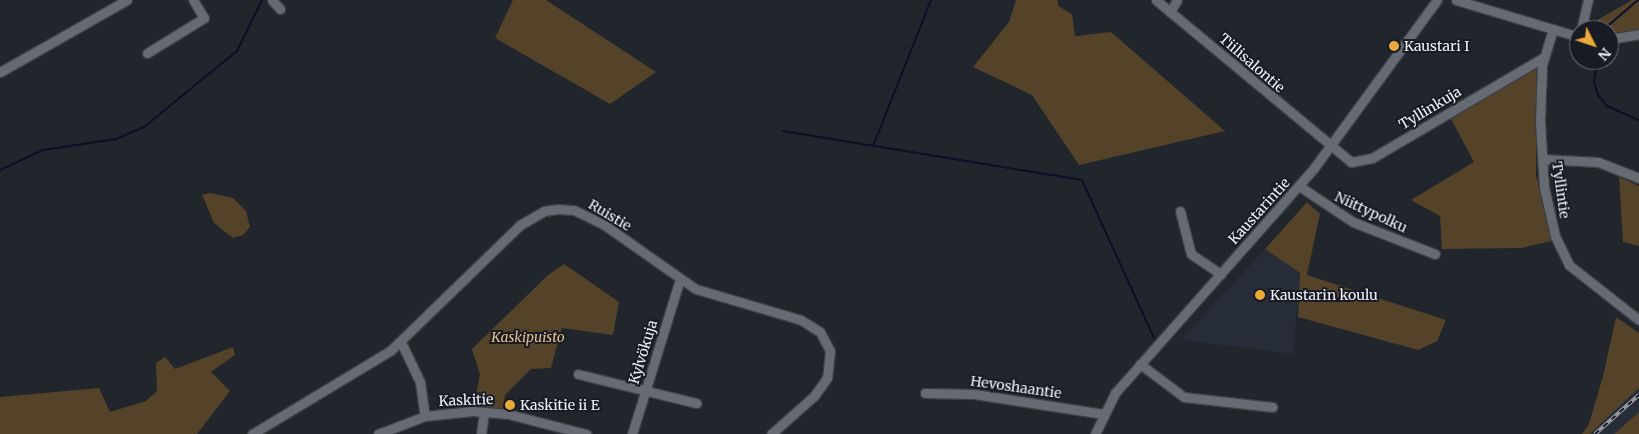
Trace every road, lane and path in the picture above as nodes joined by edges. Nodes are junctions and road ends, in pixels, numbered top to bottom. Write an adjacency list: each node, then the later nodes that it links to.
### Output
1 (127, 0): 19 (street)
2 (192, 0): 16 (street)
3 (272, 0): 9 (street)
4 (1156, 0): 10 (street, Tiilisalontie)
5 (1177, 0): 10 (street)
6 (1437, 0): 20 (street, Kaustarintie)
7 (1456, 0): 12 (street)
8 (1588, 0): 11 (street)
9 (280, 9)
10 (1170, 12): 20 (street, Tiilisalontie)
11 (1583, 20)
12 (1553, 29): 13 (street); 17 (street, Tyllintie)
13 (1569, 34)
14 (1639, 34): 15 (street)
15 (1619, 37)
16 (147, 53)
17 (1544, 57): 20 (street, Tyllinkuja); 21 (street, Tyllintie)
18 (0, 61): 19 (street)
19 (2, 71)
20 (1329, 147): 23 (street, Kaustarintie)
21 (1542, 159): 22 (street); 28 (street, Tyllintie)
22 (1639, 178)
23 (1299, 186): 25 (street, Niittypolku); 26 (street, Kaustarintie)
24 (1180, 211): 26 (street)
25 (1436, 254)
26 (1221, 274): 30 (street, Kaustarintie)
27 (680, 279): 29 (street, Ruistie); 32 (street, Kylvökuja); 44 (street, Ruistie)
28 (1639, 320)
29 (401, 342): 38 (street); 39 (street, Ruistie)
30 (1140, 364): 35 (street); 37 (street, Kaustarintie)
31 (578, 374): 32 (street)
32 (646, 388): 34 (street); 43 (street, Kylvökuja)
33 (925, 393): 37 (street, Hevoshaantie)
34 (696, 403)
35 (1272, 408)
36 (484, 412): 38 (street, Kaskitie); 41 (street); 42 (street, Kaskitie)
37 (1103, 414): 45 (street, Kaustarintie)
38 (425, 416): 40 (street, Kaskitie)
39 (252, 434)
40 (378, 434)
41 (481, 434)
42 (586, 434)
43 (632, 434)
44 (770, 434)
45 (1095, 434)

